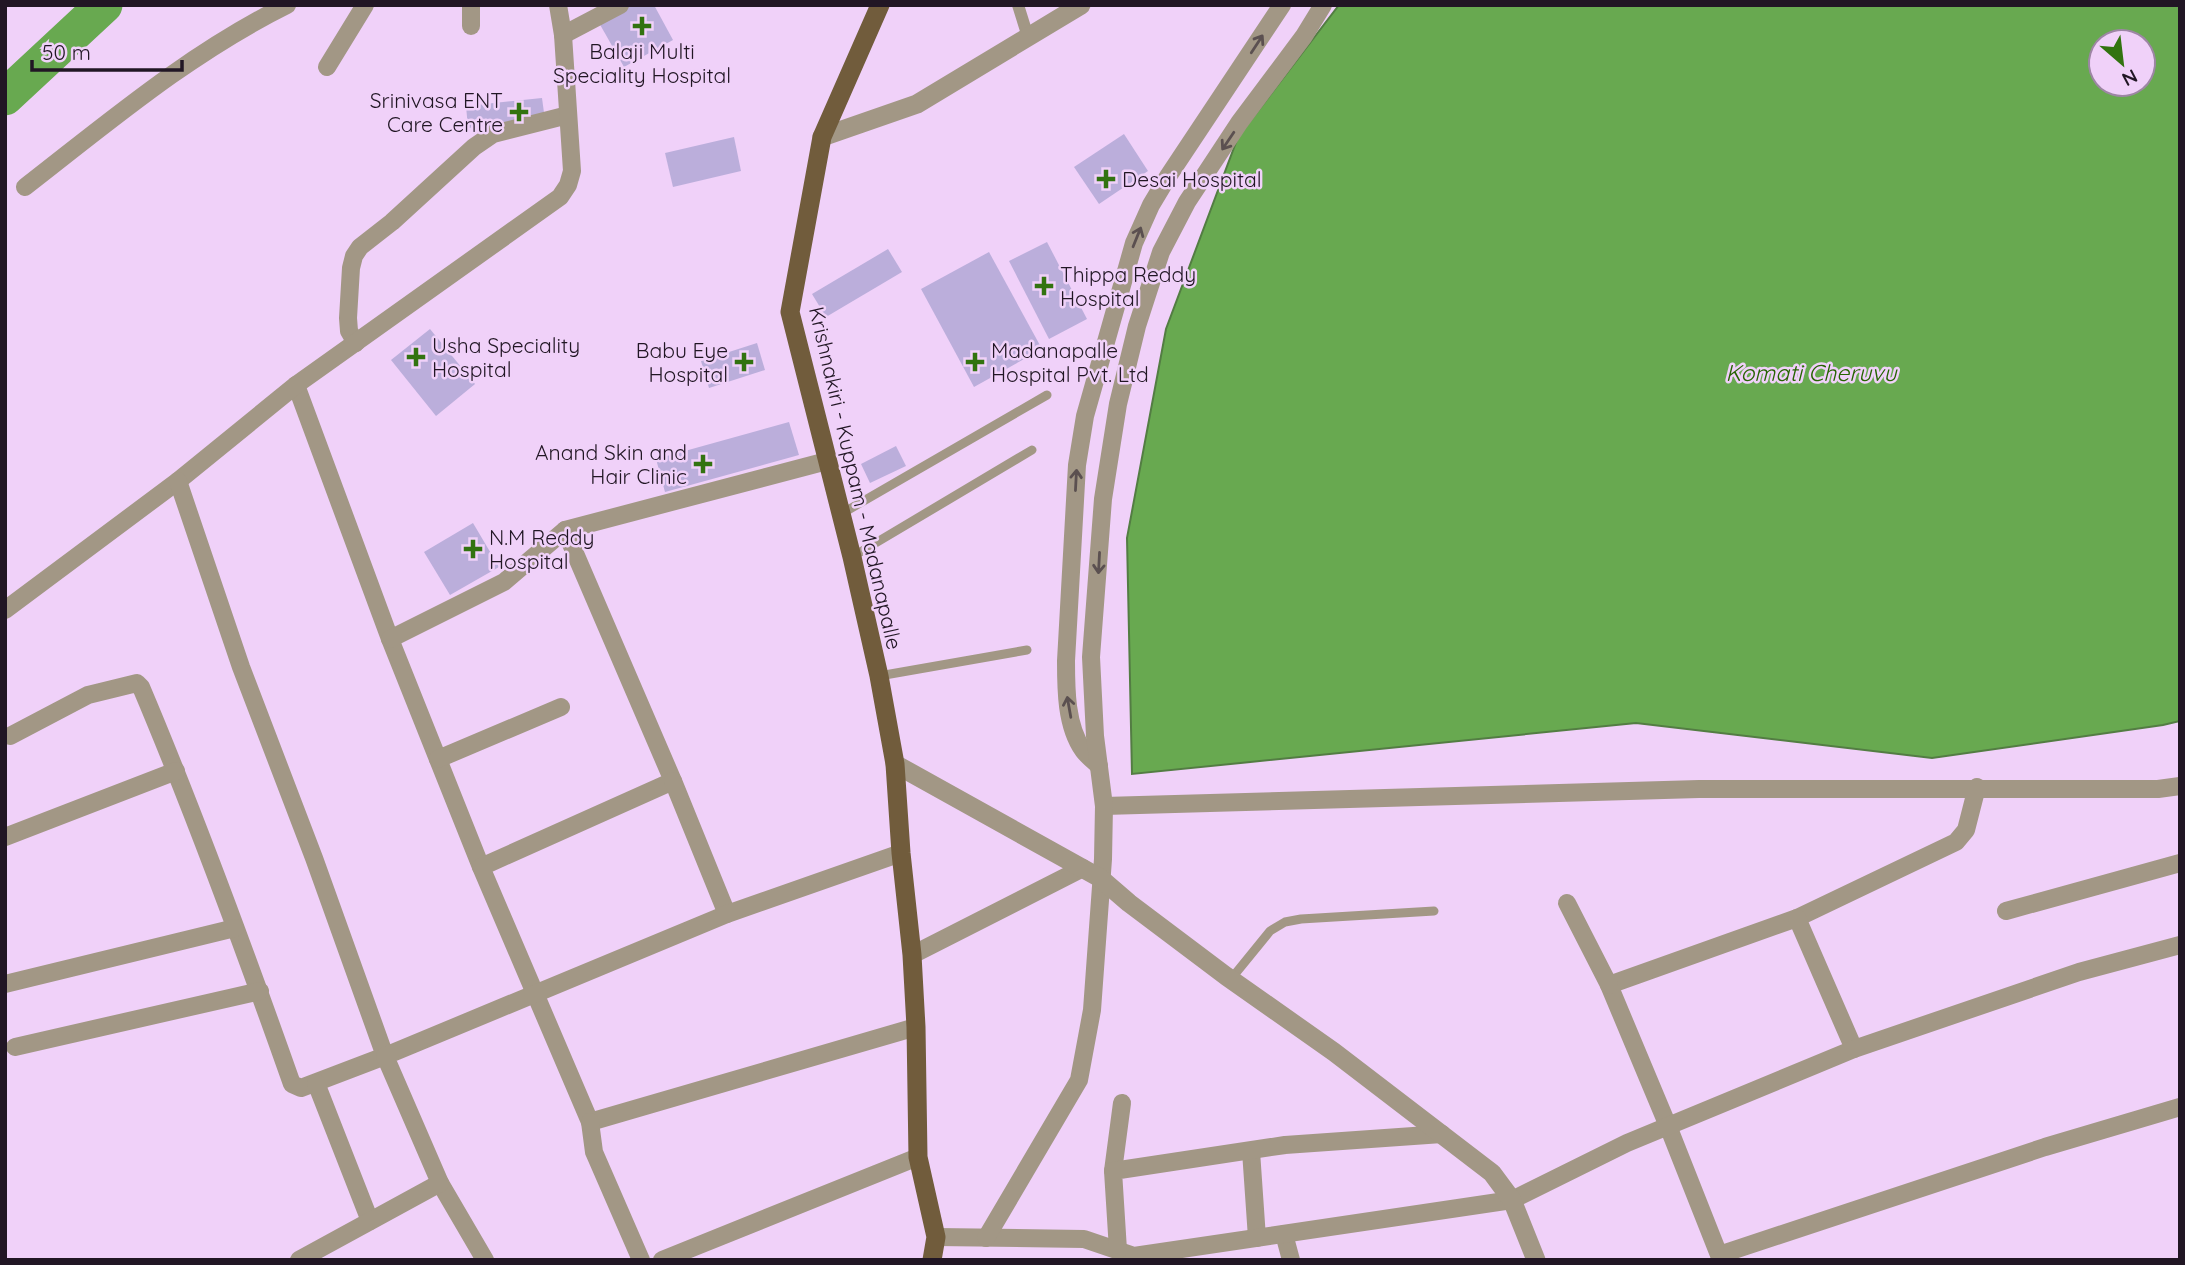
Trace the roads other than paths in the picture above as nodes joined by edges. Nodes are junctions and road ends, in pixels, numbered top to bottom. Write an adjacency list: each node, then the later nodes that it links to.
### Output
1 (287, 5): 17 (street)
2 (365, 5): 14 (street)
3 (471, 5): 11 (street)
4 (558, 5): 12 (street)
5 (620, 5): 12 (street)
6 (880, 5): 16 (main road, Krishnakiri - Kuppam - Madanapalle)
7 (1018, 5): 13 (street)
8 (1081, 5): 13 (street)
9 (1282, 5): 36 (street, one-way to 9)
10 (1324, 5): 36 (street, one-way to 36)
11 (471, 26)
12 (563, 35): 15 (street)
13 (1028, 37): 16 (street)
14 (327, 67)
15 (568, 115): 18 (street); 18 (street)
16 (822, 137): 22 (main road, Krishnakiri - Kuppam - Madanapalle)
17 (25, 187)
18 (356, 343): 19 (street)
19 (296, 385): 23 (street); 29 (street)
20 (1047, 395): 24 (lane)
21 (1032, 450): 26 (lane)
22 (827, 461): 24 (main road, Krishnakiri - Kuppam - Madanapalle); 25 (street)
23 (178, 481): 27 (street); 64 (street)
24 (841, 514): 26 (main road, Krishnakiri - Kuppam - Madanapalle)
25 (565, 530): 29 (street); 38 (street)
26 (852, 557): 31 (main road, Krishnakiri - Kuppam - Madanapalle)
27 (14, 595): 28 (street)
28 (5, 610)
29 (390, 639): 34 (street)
30 (1027, 650): 31 (lane)
31 (879, 676): 35 (main road, Krishnakiri - Kuppam - Madanapalle)
32 (561, 707): 34 (street)
33 (10, 736): 37 (street)
34 (438, 759): 45 (street)
35 (895, 764): 43 (main road, Krishnakiri - Kuppam - Madanapalle); 46 (street)
36 (1099, 766): 41 (street)
37 (176, 771): 42 (street); 53 (street)
38 (673, 782): 45 (street); 51 (street)
39 (2180, 786): 40 (street)
40 (1977, 787): 41 (street); 52 (street)
41 (1104, 806): 47 (street)
42 (5, 837)
43 (901, 853): 51 (street); 55 (main road, Krishnakiri - Kuppam - Madanapalle)
44 (2180, 863): 50 (street)
45 (481, 867): 60 (street)
46 (1083, 867): 47 (street); 55 (street)
47 (1100, 878): 56 (street); 79 (street)
48 (1567, 903): 58 (street)
49 (1434, 911): 56 (lane)
50 (2006, 911)
51 (727, 914): 60 (street)
52 (1797, 918): 58 (street); 63 (street)
53 (234, 928): 57 (street); 59 (street)
54 (2180, 945): 63 (street)
55 (912, 955): 61 (main road, Krishnakiri - Kuppam - Madanapalle)
56 (1230, 979): 70 (street)
57 (5, 984)
58 (1609, 985): 69 (street)
59 (260, 991): 62 (street); 65 (street)
60 (537, 993): 64 (street); 68 (street)
61 (916, 1027): 68 (street); 72 (main road, Krishnakiri - Kuppam - Madanapalle)
62 (15, 1047)
63 (1854, 1049): 69 (street)
64 (385, 1056): 65 (street); 74 (street)
65 (316, 1083): 76 (street)
66 (1122, 1103): 73 (street)
67 (2180, 1107): 83 (street)
68 (590, 1122): 86 (street)
69 (1668, 1126): 75 (street); 83 (street)
70 (1442, 1134): 71 (street); 75 (street)
71 (1251, 1151): 73 (street); 80 (street)
72 (918, 1157): 78 (main road, Krishnakiri - Kuppam - Madanapalle); 87 (street)
73 (1113, 1171): 81 (street)
74 (440, 1184): 76 (street); 85 (street)
75 (1512, 1200): 77 (street); 90 (street)
76 (370, 1221): 82 (street)
77 (1284, 1234): 80 (street); 89 (street)
78 (936, 1237): 79 (street); 88 (main road)
79 (986, 1238): 81 (street)
80 (1257, 1238): 81 (street)
81 (1118, 1251)
82 (328, 1253): 84 (street)
83 (1720, 1258)
84 (299, 1260)
85 (485, 1260)
86 (641, 1260)
87 (662, 1260)
88 (932, 1260)
89 (1291, 1260)
90 (1536, 1260)

